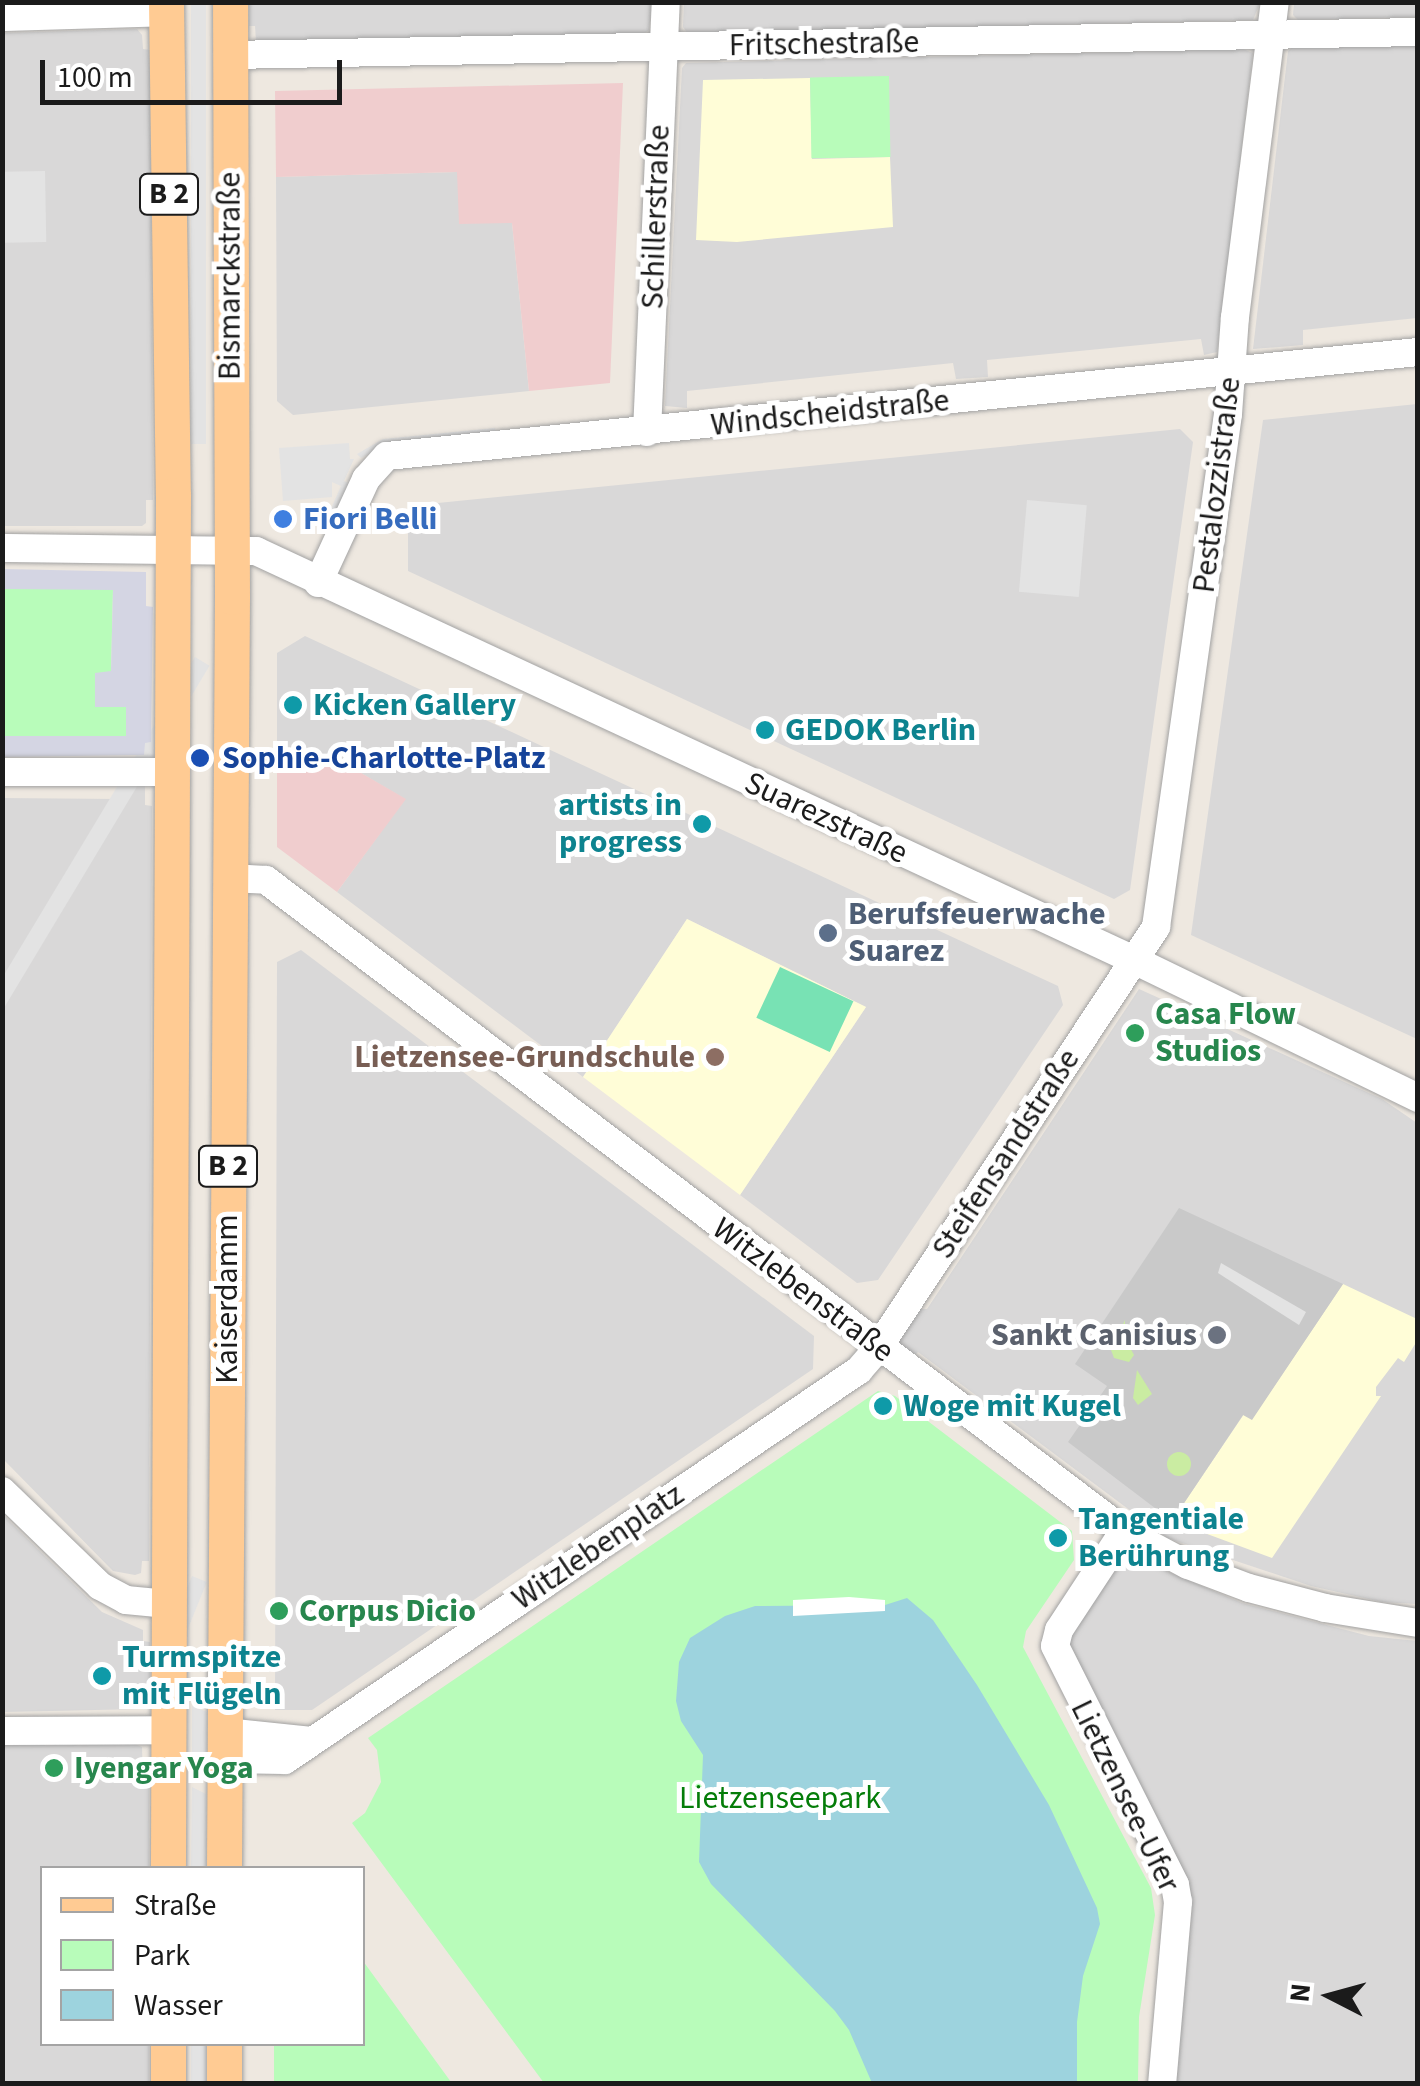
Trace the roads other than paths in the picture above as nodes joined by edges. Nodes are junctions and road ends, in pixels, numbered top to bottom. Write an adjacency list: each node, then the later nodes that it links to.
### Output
1 (230, 2): 9 (main road, Bismarckstraße / B 2)
2 (666, 2): 8 (street, Schillerstraße)
3 (1276, 2): 7 (street, Pestalozzistraße)
4 (166, 7): 5 (street); 14 (main road, Bismarckstraße / B 2)
5 (2, 16)
6 (1418, 32): 7 (street, Fritschestraße)
7 (1272, 34): 8 (street, Fritschestraße); 11 (street, Pestalozzistraße)
8 (663, 48): 9 (street, Fritschestraße); 12 (street, Schillerstraße)
9 (230, 55): 15 (main road, Bismarckstraße / B 2)
10 (1418, 352): 11 (street, Windscheidstraße)
11 (1232, 372): 12 (street, Windscheidstraße); 20 (street, Pestalozzistraße)
12 (646, 432): 16 (street, Windscheidstraße)
13 (2, 548): 14 (street, Suarezstraße)
14 (172, 549): 15 (street, Suarezstraße); 18 (main road, B 2)
15 (232, 550): 16 (street, Suarezstraße); 19 (main road, Kaiserdamm / B 2)
16 (318, 583): 20 (street, Suarezstraße)
17 (2, 772): 18 (street)
18 (170, 772): 25 (main road, Kaiserdamm / B 2)
19 (230, 878): 22 (street, Witzlebenstraße); 29 (main road, Kaiserdamm / B 2)
20 (1134, 960): 21 (street, Suarezstraße); 22 (street, Steifensandstraße)
21 (1418, 1098)
22 (878, 1348): 24 (street, Witzlebenstraße); 29 (street, Witzlebenplatz)
23 (2, 1491): 25 (street)
24 (1124, 1531): 26 (street, Witzlebenstraße); 36 (street, Lietzensee-Ufer)
25 (168, 1604): 27 (main road, Kaiserdamm / B 2)
26 (1418, 1623)
27 (168, 1730): 28 (street); 30 (main road, Kaiserdamm / B 2)
28 (2, 1731)
29 (225, 1745): 31 (main road, Kaiserdamm / B 2)
30 (168, 1866)
31 (224, 1866)
32 (168, 2046): 34 (main road)
33 (224, 2046): 35 (main road)
34 (168, 2084)
35 (224, 2084)
36 (1162, 2084)

